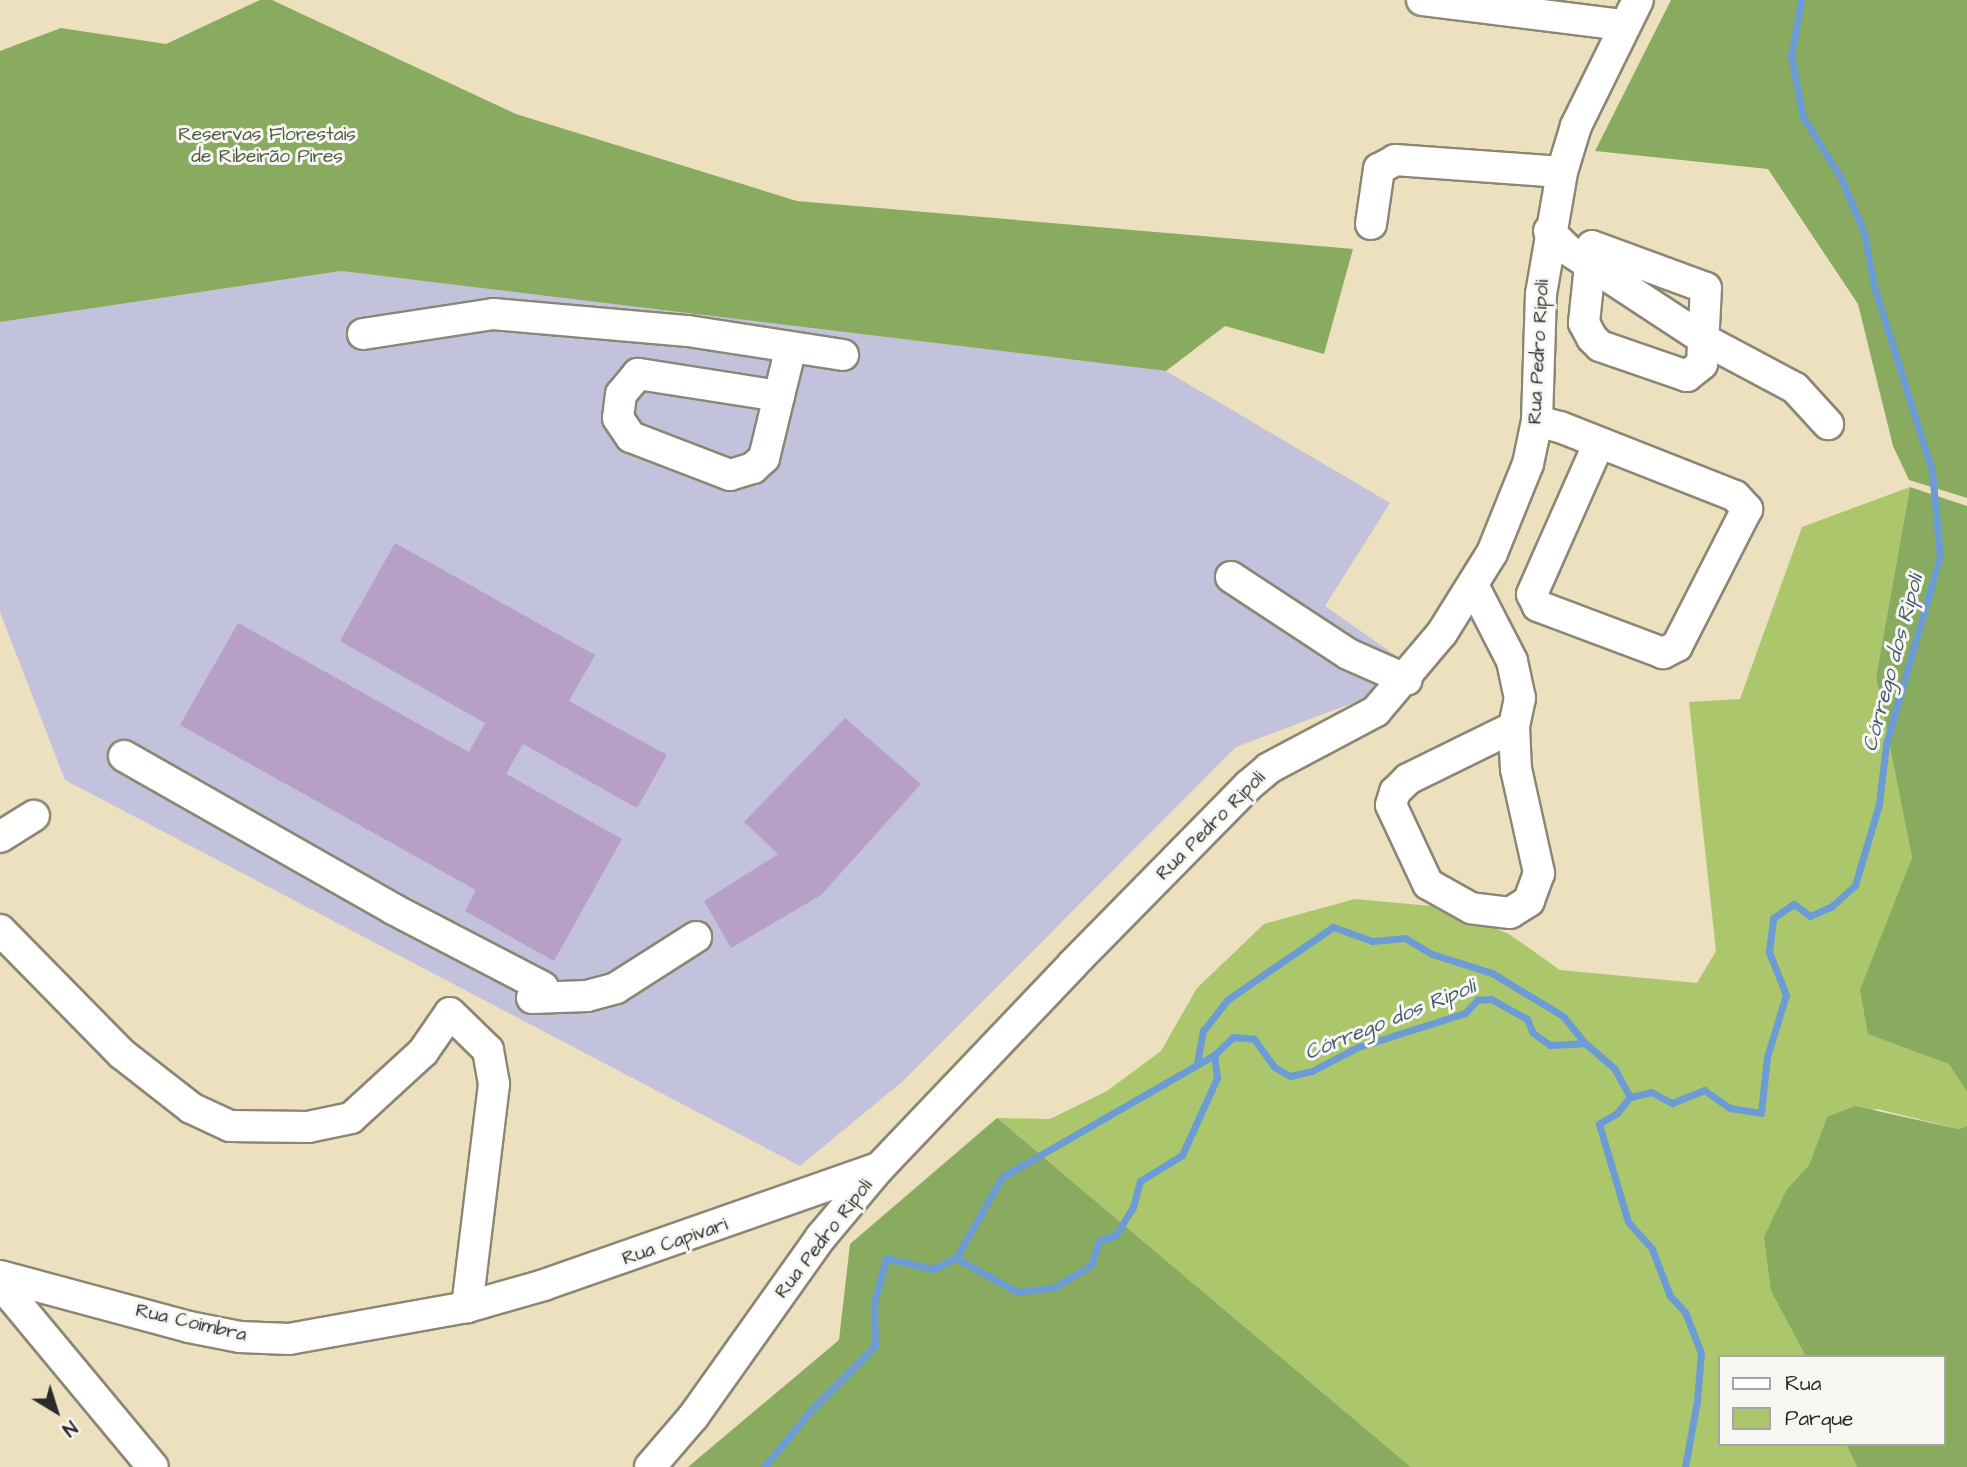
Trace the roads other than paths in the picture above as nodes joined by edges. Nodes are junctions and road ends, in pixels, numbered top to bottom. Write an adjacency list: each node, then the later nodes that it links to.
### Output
1 (1422, 0): 3 (street)
2 (1638, 0): 3 (street, Rua Pedro Ripoli)
3 (1622, 25): 4 (street, Rua Pedro Ripoli)
4 (1562, 172): 5 (street); 6 (street, Rua Pedro Ripoli)
5 (1371, 224)
6 (1549, 231): 7 (street); 13 (street, Rua Pedro Ripoli)
7 (1588, 263): 9 (street); 9 (street); 9 (street)
8 (363, 334): 10 (street)
9 (1705, 340): 14 (street)
10 (791, 347): 11 (street); 12 (street)
11 (843, 355)
12 (779, 396): 12 (street)
13 (1537, 421): 15 (street); 17 (street, Rua Pedro Ripoli)
14 (1828, 424)
15 (1599, 443): 15 (street)
16 (1231, 577): 18 (street)
17 (1473, 584): 18 (street, Rua Pedro Ripoli); 19 (street)
18 (1407, 680): 25 (street, Rua Pedro Ripoli)
19 (1514, 727): 19 (street)
20 (124, 756): 24 (street)
21 (34, 816): 22 (street)
22 (0, 837)
23 (0, 930): 28 (street)
24 (696, 937)
25 (879, 1168): 28 (street, Rua Capivari); 30 (street, Rua Pedro Ripoli)
26 (0, 1276): 28 (street, Rua Coimbra)
27 (0, 1283): 29 (street)
28 (467, 1307)
29 (153, 1467)
30 (650, 1467)

